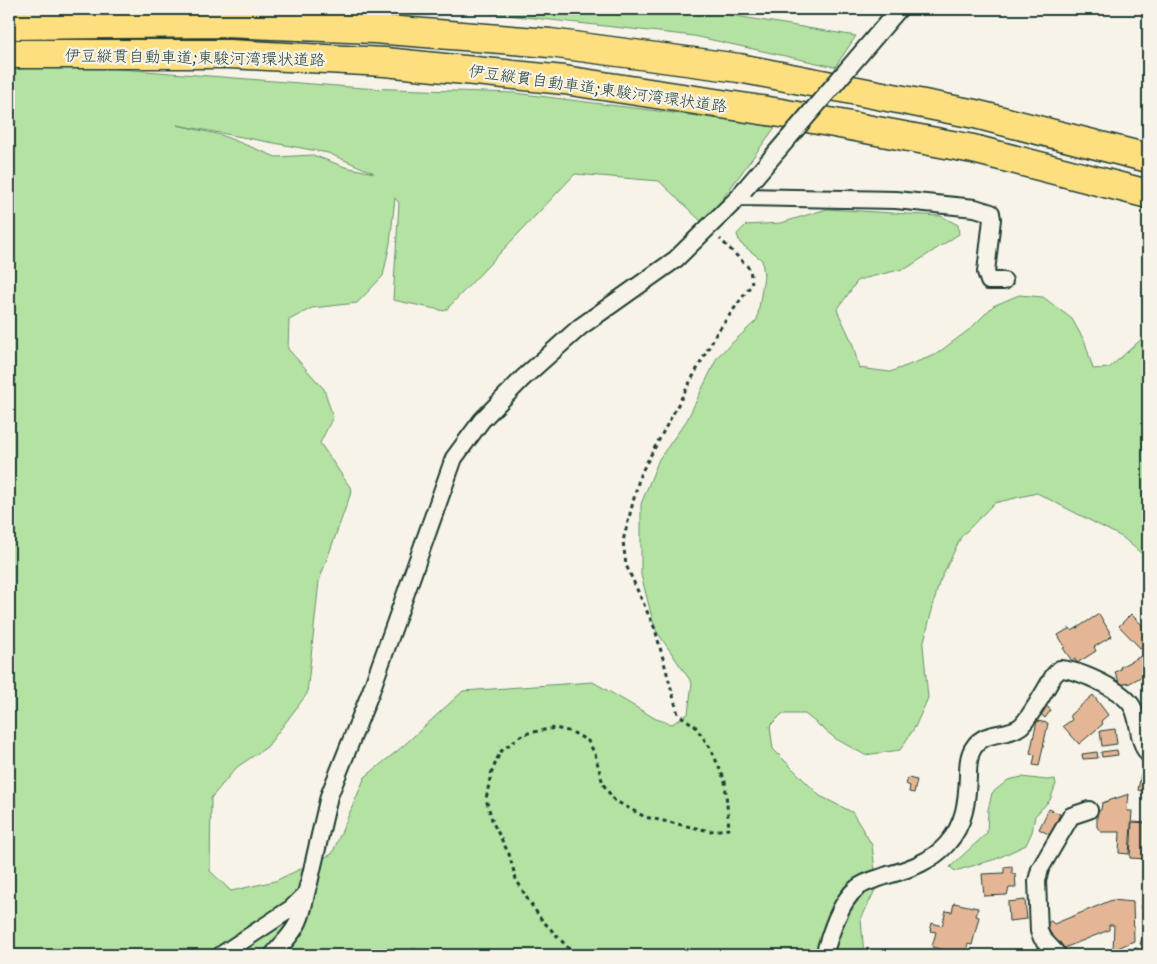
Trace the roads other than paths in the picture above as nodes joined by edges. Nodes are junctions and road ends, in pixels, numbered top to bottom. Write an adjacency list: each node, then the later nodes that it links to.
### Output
1 (899, 9): 5 (street, bridge)
2 (9, 25): 4 (highway, 伊豆縦貫自動車道;東駿河湾環状道路)
3 (9, 54): 6 (highway, 伊豆縦貫自動車道;東駿河湾環状道路)
4 (1148, 158)
5 (742, 194): 7 (street); 10 (street)
6 (1148, 194)
7 (1004, 281)
8 (1148, 754): 13 (street)
9 (1089, 810): 14 (street)
10 (304, 896): 11 (street); 12 (street)
11 (221, 955)
12 (273, 955)
13 (824, 955)
14 (1058, 955)

